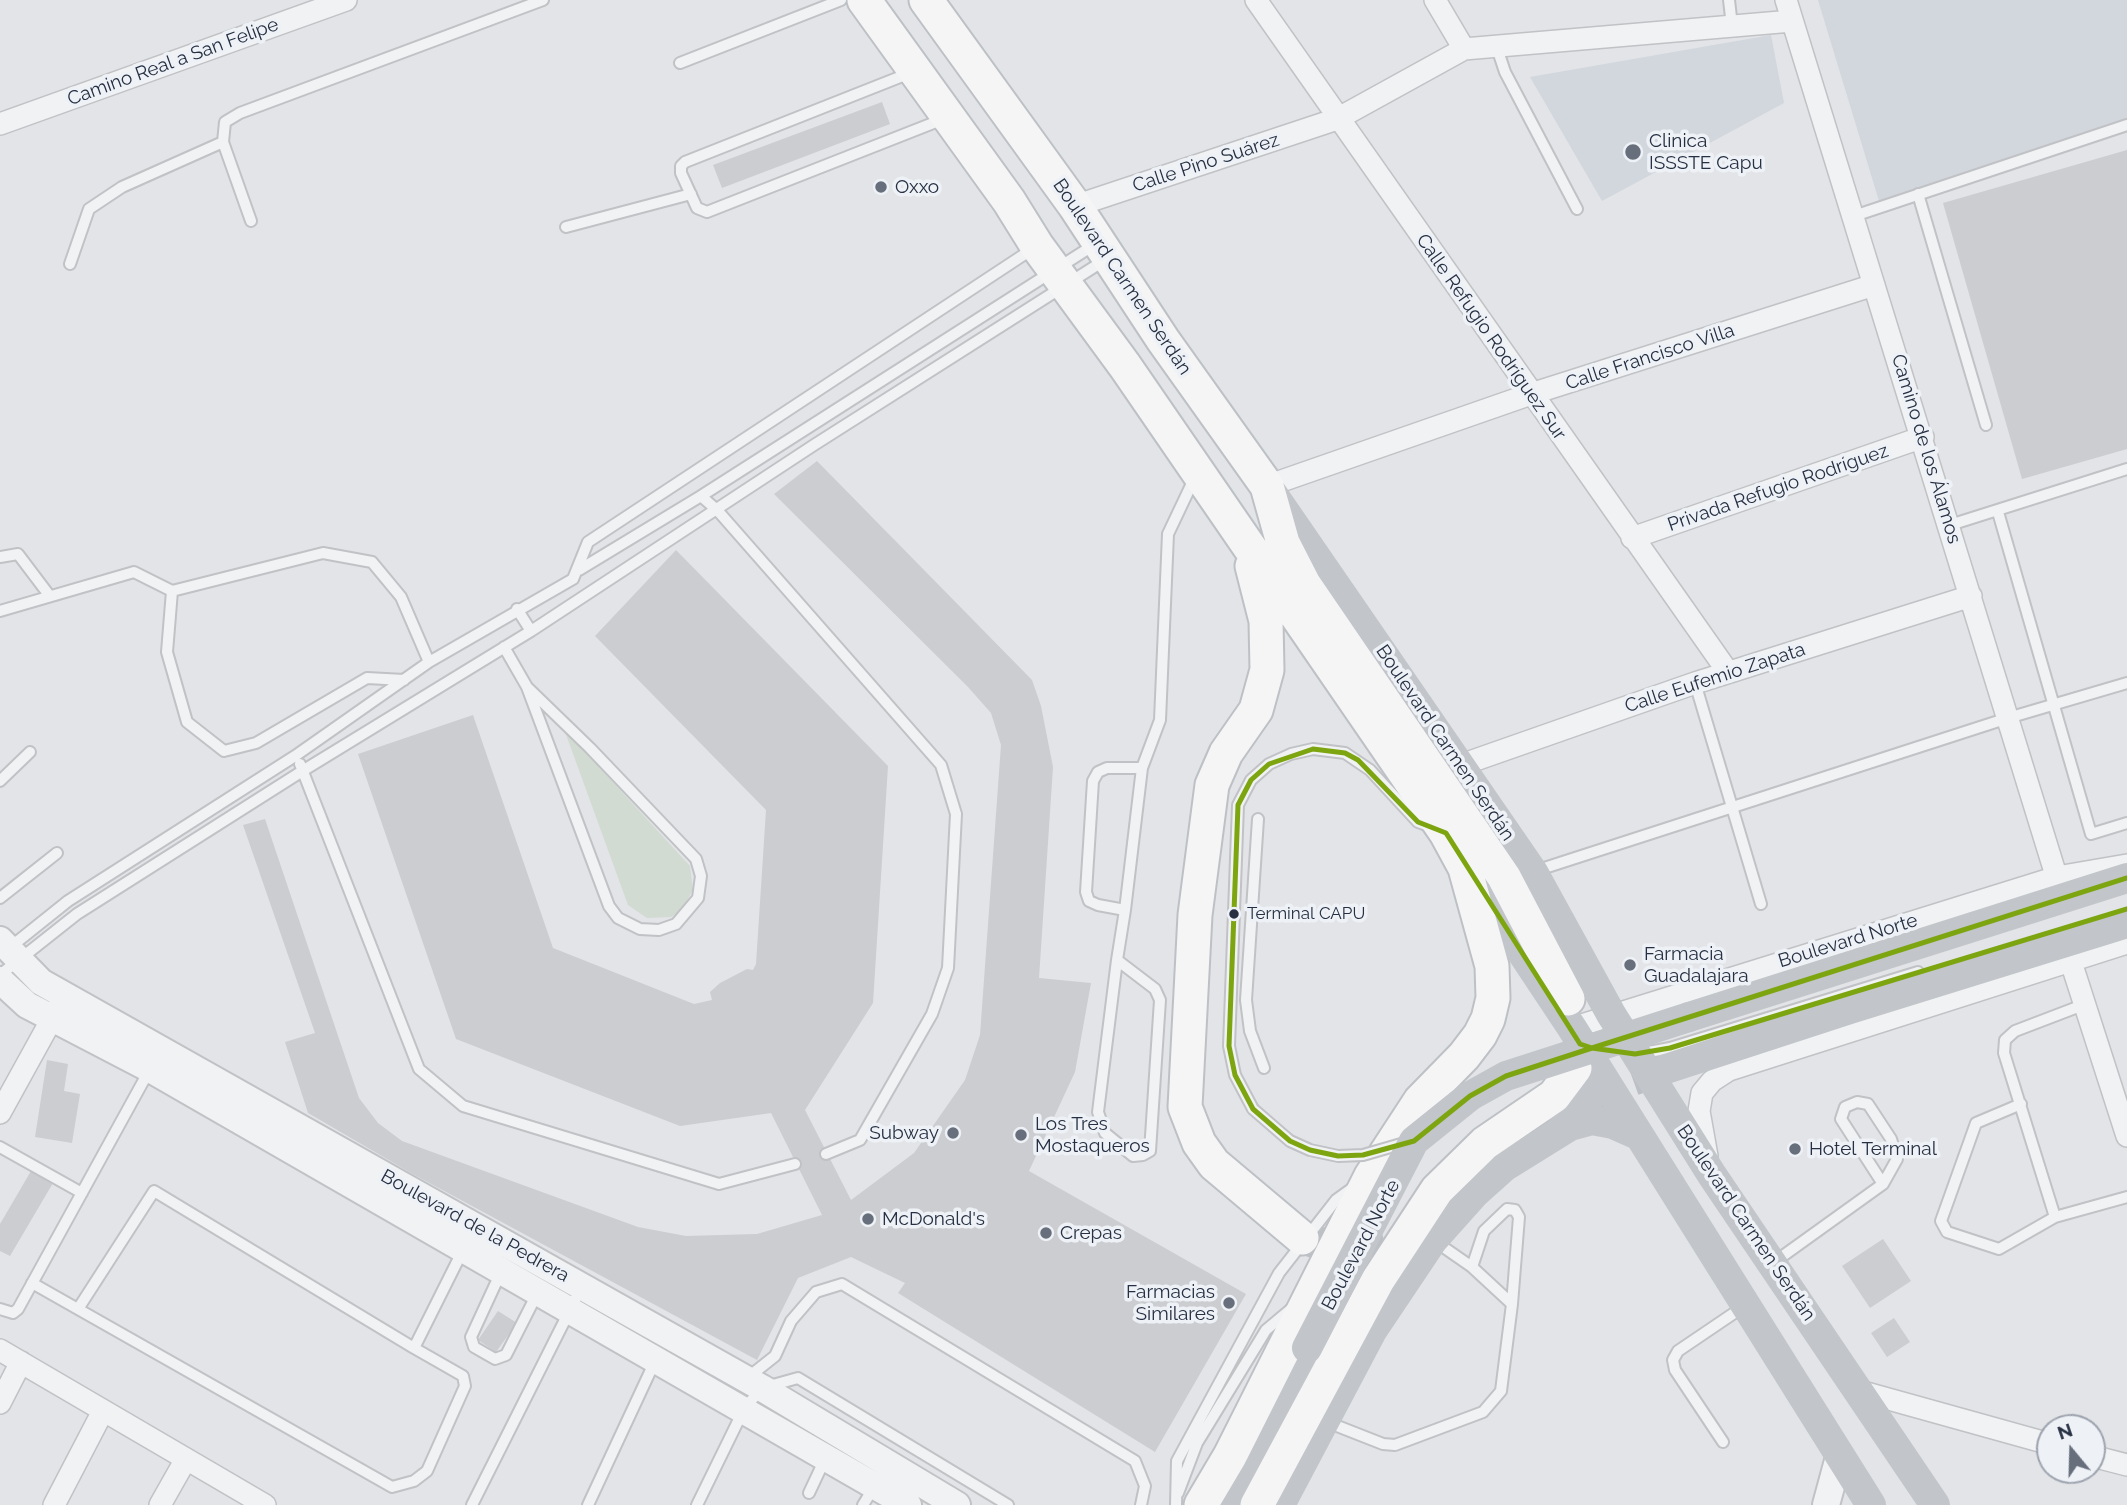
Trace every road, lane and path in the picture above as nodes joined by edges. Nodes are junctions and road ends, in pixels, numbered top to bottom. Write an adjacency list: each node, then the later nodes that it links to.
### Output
1 (345, 0): 18 (street, Camino Real a San Felipe)
2 (543, 0): 20 (lane)
3 (841, 0): 14 (lane)
4 (864, 0): 15 (main road)
5 (926, 0): 23 (main road, Boulevard Carmen Serdán)
6 (1256, 0): 17 (street, Calle Refugio Rodríguez Sur)
7 (1434, 0): 13 (street)
8 (1729, 0): 11 (lane)
9 (1786, 0): 10 (street, Camino de los Álamos)
10 (1792, 21): 11 (street); 25 (street, Camino de los Álamos)
11 (1732, 26): 12 (street)
12 (1497, 48): 13 (street); 24 (lane)
13 (1464, 49): 17 (street, Calle Pino Suárez)
14 (680, 63)
15 (915, 71): 16 (main road); 21 (lane)
16 (949, 117): 21 (lane); 30 (main road)
17 (1338, 119): 23 (street, Calle Pino Suárez); 34 (street, Calle Refugio Rodríguez Sur)
18 (0, 124)
19 (2127, 125): 22 (lane)
20 (223, 142): 26 (lane); 29 (lane)
21 (691, 194): 27 (lane)
22 (1918, 194): 25 (lane); 35 (lane)
23 (1075, 206): 28 (main road, Boulevard Carmen Serdán)
24 (1577, 209)
25 (1854, 216): 31 (street, Camino de los Álamos)
26 (251, 221)
27 (566, 227)
28 (1104, 249): 30 (lane); 30 (lane); 32 (main road, Boulevard Carmen Serdán)
29 (69, 264)
30 (1052, 267): 33 (main road); 40 (lane); 41 (lane); 47 (lane)
31 (1874, 285): 34 (street, Calle Francisco Villa); 36 (street, Camino de los Álamos)
32 (1163, 340): 33 (main road); 39 (main road, Boulevard Carmen Serdán)
33 (1125, 366): 38 (main road)
34 (1531, 394): 39 (street, Calle Francisco Villa); 44 (street, Calle Refugio Rodríguez Sur)
35 (1986, 425)
36 (1923, 437): 43 (street, Camino de los Álamos); 44 (street, Privada Refugio Rodríguez)
37 (2127, 469): 42 (lane)
38 (1198, 471): 45 (main road); 68 (lane)
39 (1268, 486): 67 (main road, Boulevard Carmen Serdán); 94 (main road)
40 (701, 496): 41 (lane); 47 (lane)
41 (718, 511): 53 (lane); 105 (lane)
42 (1998, 512): 43 (lane); 63 (lane)
43 (1950, 525): 50 (street, Camino de los Álamos)
44 (1632, 538): 58 (street, Calle Refugio Rodríguez Sur)
45 (1247, 547): 74 (main road); 115 (main road)
46 (0, 557): 49 (lane)
47 (579, 570): 51 (lane)
48 (172, 591): 49 (lane); 56 (lane); 59 (lane)
49 (49, 595): 52 (lane)
50 (1971, 596): 58 (street, Calle Eufemio Zapata); 64 (street, Camino de los Álamos)
51 (517, 609): 53 (lane); 55 (lane)
52 (0, 611)
53 (531, 631): 54 (lane)
54 (504, 647): 57 (lane); 62 (lane)
55 (454, 648): 56 (lane); 57 (lane)
56 (429, 662): 59 (lane)
57 (466, 669): 69 (lane)
58 (1728, 672): 60 (street, Calle Eufemio Zapata)
59 (404, 680): 66 (lane)
60 (1695, 683): 67 (street, Calle Eufemio Zapata); 71 (lane)
61 (2127, 683): 63 (lane)
62 (527, 687): 62 (lane)
63 (2054, 707): 64 (lane); 73 (lane)
64 (2008, 718): 71 (lane); 80 (street, Camino de los Álamos)
65 (30, 752): 70 (lane)
66 (295, 756): 69 (lane); 87 (lane)
67 (1461, 765): 78 (main road, Boulevard Carmen Serdán)
68 (1142, 768): 84 (lane); 84 (lane)
69 (304, 770): 87 (lane); 106 (lane)
70 (0, 782)
71 (1730, 806): 78 (lane); 82 (lane)
72 (1258, 820): 96 (lane)
73 (2127, 823)
74 (1446, 833): 77 (main road); 103 (lane, bridge)
75 (57, 853): 81 (lane)
76 (2127, 865): 80 (street, Boulevard Norte)
77 (1465, 868): 94 (main road); 108 (main road)
78 (1533, 872): 92 (main road, Boulevard Carmen Serdán)
79 (2127, 878): 80 (main road, Boulevard Norte)
80 (2060, 887): 92 (street, Boulevard Norte); 103 (main road, Boulevard Norte, bridge)
81 (0, 898)
82 (1761, 904)
83 (2127, 909): 95 (lane)
84 (1125, 910): 88 (lane)
85 (2127, 923): 98 (main road)
86 (2127, 943): 89 (street)
87 (5, 960): 90 (street, Boulevard de la Pedrera); 93 (street, Boulevard de la Pedrera)
88 (1117, 960): 88 (lane)
89 (2071, 962): 91 (street); 107 (street)
90 (65, 995): 93 (street); 113 (street, Boulevard de la Pedrera)
91 (2083, 1005): 99 (lane); 102 (street)
92 (1611, 1014): 94 (street, Boulevard Norte); 95 (main road, Boulevard Carmen Serdán)
93 (52, 1019): 97 (street, Boulevard de la Pedrera); 100 (street)
94 (1577, 1047): 95 (lane); 101 (main road); 114 (main road, Boulevard Norte)
95 (1635, 1054): 107 (main road, Boulevard Carmen Serdán)
96 (1264, 1068)
97 (150, 1069): 110 (lane); 117 (street, Boulevard de la Pedrera)
98 (1666, 1069)
99 (2021, 1104): 112 (lane); 112 (lane)
100 (0, 1113)
101 (1638, 1135): 114 (main road); 125 (main road)
102 (2127, 1136)
103 (1414, 1141): 158 (main road, Boulevard Norte, bridge)
104 (0, 1147): 110 (lane)
105 (825, 1154)
106 (795, 1164)
107 (1712, 1175): 118 (main road, Boulevard Carmen Serdán)
108 (1371, 1176): 147 (main road); 147 (lane)
109 (1883, 1184): 109 (lane); 118 (lane)
110 (82, 1193): 121 (lane)
111 (2127, 1197): 112 (lane)
112 (2055, 1216)
113 (477, 1227): 116 (street, Boulevard de la Pedrera); 117 (lane)
114 (1413, 1232): 119 (lane); 137 (main road); 159 (main road, Boulevard Norte)
115 (1302, 1238)
116 (514, 1248): 120 (lane); 122 (street, Boulevard de la Pedrera)
117 (463, 1249): 120 (street, Boulevard de la Pedrera); 129 (lane)
118 (1773, 1263): 133 (main road, Boulevard Carmen Serdán)
119 (1472, 1267): 124 (lane); 124 (lane)
120 (502, 1272): 123 (street, Boulevard de la Pedrera); 123 (lane)
121 (32, 1283): 126 (lane); 127 (lane)
122 (582, 1286): 128 (lane); 134 (street, Boulevard de la Pedrera)
123 (538, 1292): 128 (street, Boulevard de la Pedrera)
124 (1512, 1304): 137 (lane)
125 (1745, 1306): 139 (lane); 141 (main road)
126 (78, 1308): 129 (lane); 129 (lane)
127 (0, 1309)
128 (570, 1311): 131 (street, Boulevard de la Pedrera); 151 (lane)
129 (414, 1348)
130 (0, 1350): 132 (street)
131 (656, 1359): 134 (street, Boulevard de la Pedrera); 152 (lane)
132 (20, 1362): 135 (street); 136 (street)
133 (1856, 1390): 138 (street); 163 (main road, Boulevard Carmen Serdán)
134 (742, 1392): 140 (street, Boulevard de la Pedrera); 153 (lane); 155 (street, Boulevard de la Pedrera); 156 (lane); 157 (lane)
135 (0, 1403)
136 (103, 1410): 142 (street); 149 (street)
137 (1325, 1421): 160 (main road)
138 (2036, 1440)
139 (1723, 1442)
140 (826, 1456): 145 (lane); 146 (street, Boulevard de la Pedrera)
141 (1839, 1457): 161 (street); 162 (main road)
142 (186, 1459): 148 (street); 150 (street)
143 (2106, 1460): 144 (street)
144 (2127, 1465)
145 (809, 1493)
146 (869, 1495): 154 (street, Boulevard de la Pedrera)
147 (1184, 1503)
148 (263, 1504)
149 (54, 1505)
150 (160, 1505)
151 (472, 1505)
152 (588, 1505)
153 (697, 1505)
154 (908, 1505)
155 (957, 1505)
156 (1008, 1505)
157 (1141, 1505)
158 (1226, 1505)
159 (1257, 1505)
160 (1280, 1505)
161 (1826, 1505)
162 (1871, 1505)
163 (1935, 1505)

